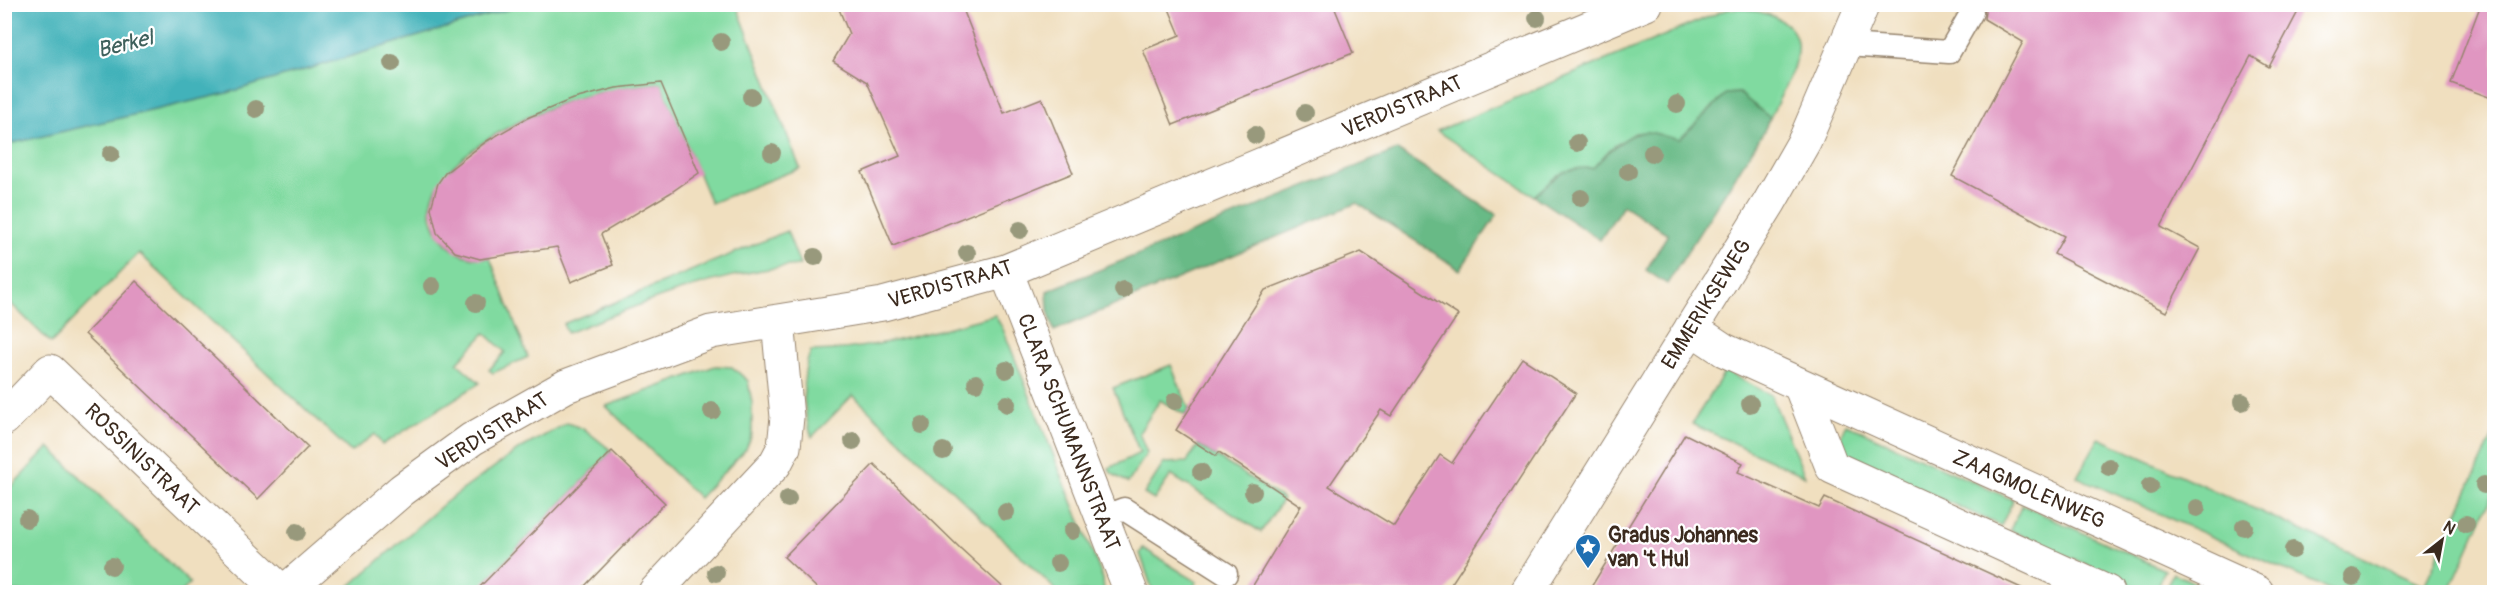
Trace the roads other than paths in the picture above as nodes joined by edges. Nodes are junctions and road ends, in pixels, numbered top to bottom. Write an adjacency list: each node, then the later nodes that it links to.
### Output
1 (1646, 4): 5 (street, VERDISTRAAT)
2 (1852, 8): 4 (street, EMMERIKSEWEG)
3 (1972, 12): 4 (lane)
4 (1847, 45): 7 (street, EMMERIKSEWEG)
5 (1006, 271): 6 (street, VERDISTRAAT); 10 (street, CLARA SCHUMANNSTRAAT)
6 (778, 321): 12 (street, VERDISTRAAT); 13 (street)
7 (1691, 328): 8 (street, ZAAGMOLENWEG); 15 (street, EMMERIKSEWEG)
8 (1800, 385): 16 (street); 17 (street, ZAAGMOLENWEG)
9 (4, 418): 12 (street, ROSSINISTRAAT)
10 (1102, 517): 11 (lane); 14 (street, CLARA SCHUMANNSTRAAT)
11 (1226, 574)
12 (283, 592)
13 (655, 592)
14 (1131, 592)
15 (1527, 592)
16 (2107, 592)
17 (2257, 592)

